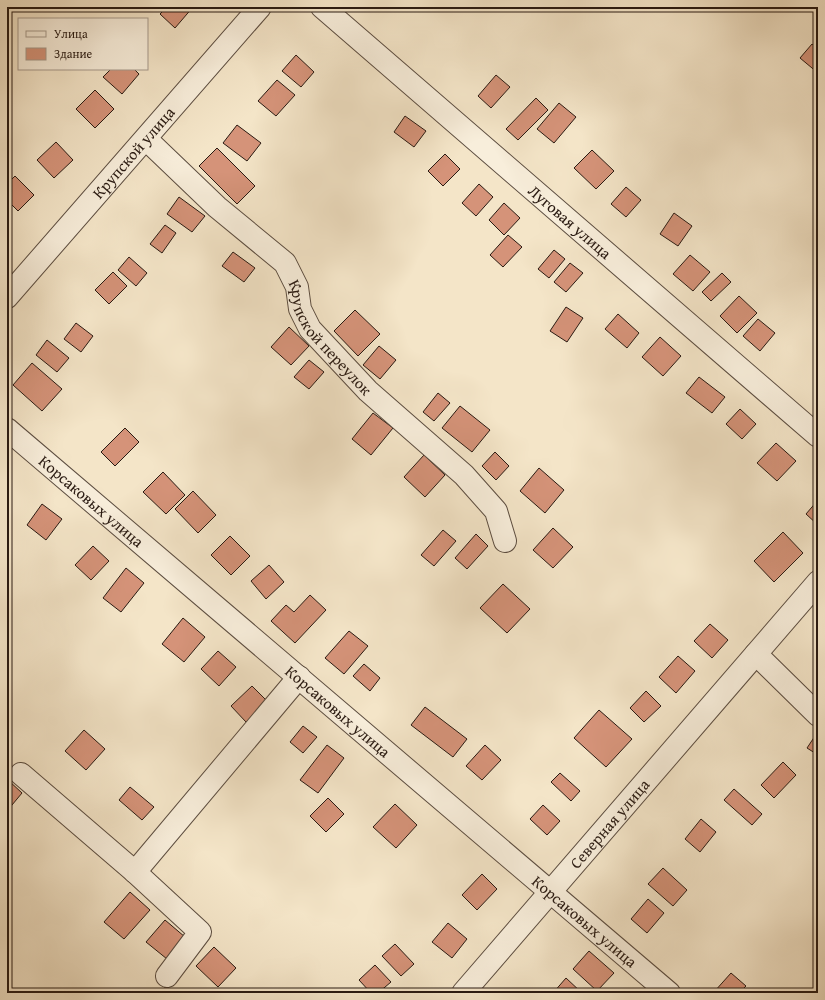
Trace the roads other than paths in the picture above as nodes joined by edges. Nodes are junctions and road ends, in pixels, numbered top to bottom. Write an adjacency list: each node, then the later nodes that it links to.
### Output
1 (260, 7): 3 (street, Крупской улица)
2 (322, 7): 6 (street, Луговая улица)
3 (146, 139): 4 (street, Крупской улица); 7 (street, Крупской переулок)
4 (7, 297)
5 (7, 429): 10 (street, Корсаковых улица)
6 (818, 436)
7 (505, 541)
8 (818, 582): 9 (street, Северная улица)
9 (756, 654): 11 (street); 14 (street, Северная улица)
10 (299, 677): 13 (street); 14 (street, Корсаковых улица)
11 (818, 715)
12 (21, 774): 13 (street)
13 (135, 872): 15 (street)
14 (551, 891): 16 (street, Северная улица); 17 (street, Корсаковых улица)
15 (167, 976)
16 (463, 993)
17 (669, 993)

